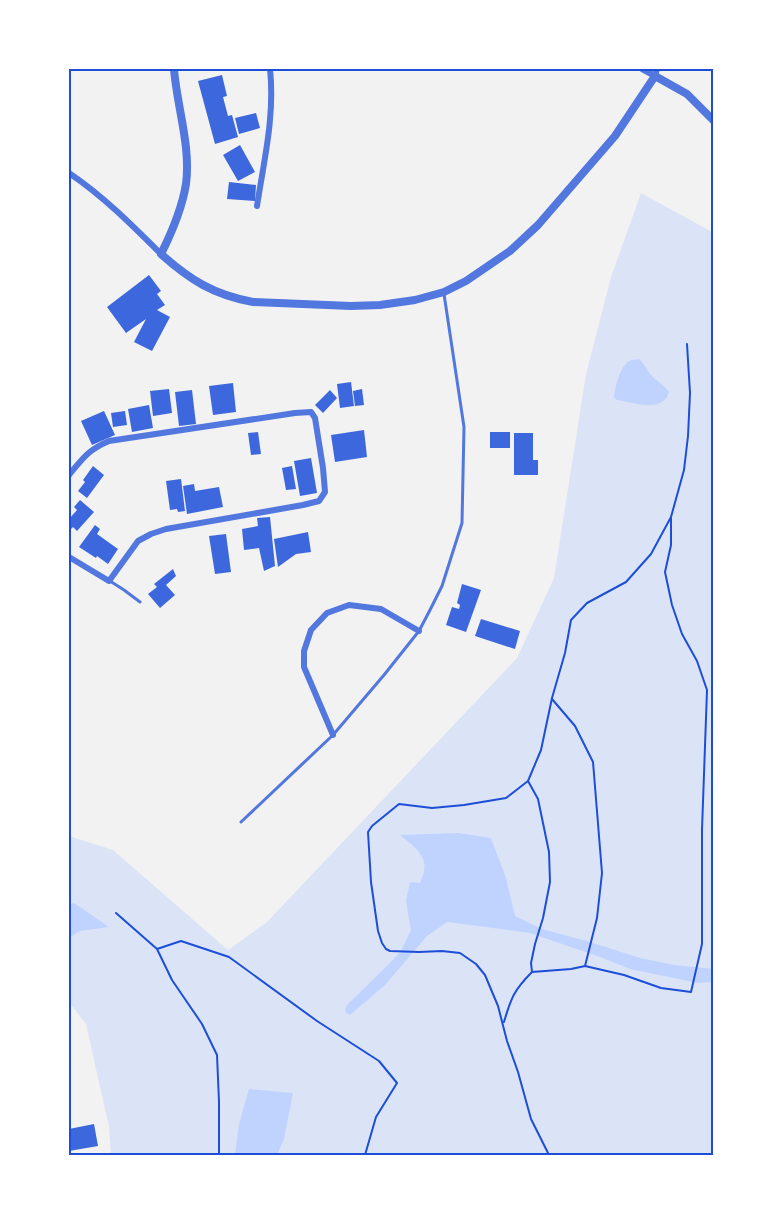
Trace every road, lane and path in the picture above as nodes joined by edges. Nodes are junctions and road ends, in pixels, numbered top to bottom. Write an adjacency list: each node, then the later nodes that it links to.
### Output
1 (174, 69): 8 (street)
2 (270, 69): 7 (street)
3 (642, 69): 4 (street)
4 (656, 73): 5 (street); 9 (street)
5 (714, 121)
6 (69, 173): 8 (street)
7 (257, 206)
8 (161, 254): 9 (street)
9 (444, 292): 16 (lane)
10 (687, 344): 12 (path)
11 (69, 475): 14 (street)
12 (671, 517): 17 (path); 23 (path)
13 (70, 559): 14 (street)
14 (109, 581): 15 (lane)
15 (140, 602)
16 (418, 631): 18 (lane); 18 (street)
17 (552, 698): 19 (path); 23 (path)
18 (333, 735): 20 (lane)
19 (528, 781): 24 (path); 25 (path)
20 (241, 822)
21 (116, 913): 22 (path)
22 (157, 949): 26 (path); 27 (path)
23 (585, 966): 24 (path)
24 (532, 972): 25 (path)
25 (504, 1025): 28 (path)
26 (219, 1155)
27 (365, 1155)
28 (549, 1155)

